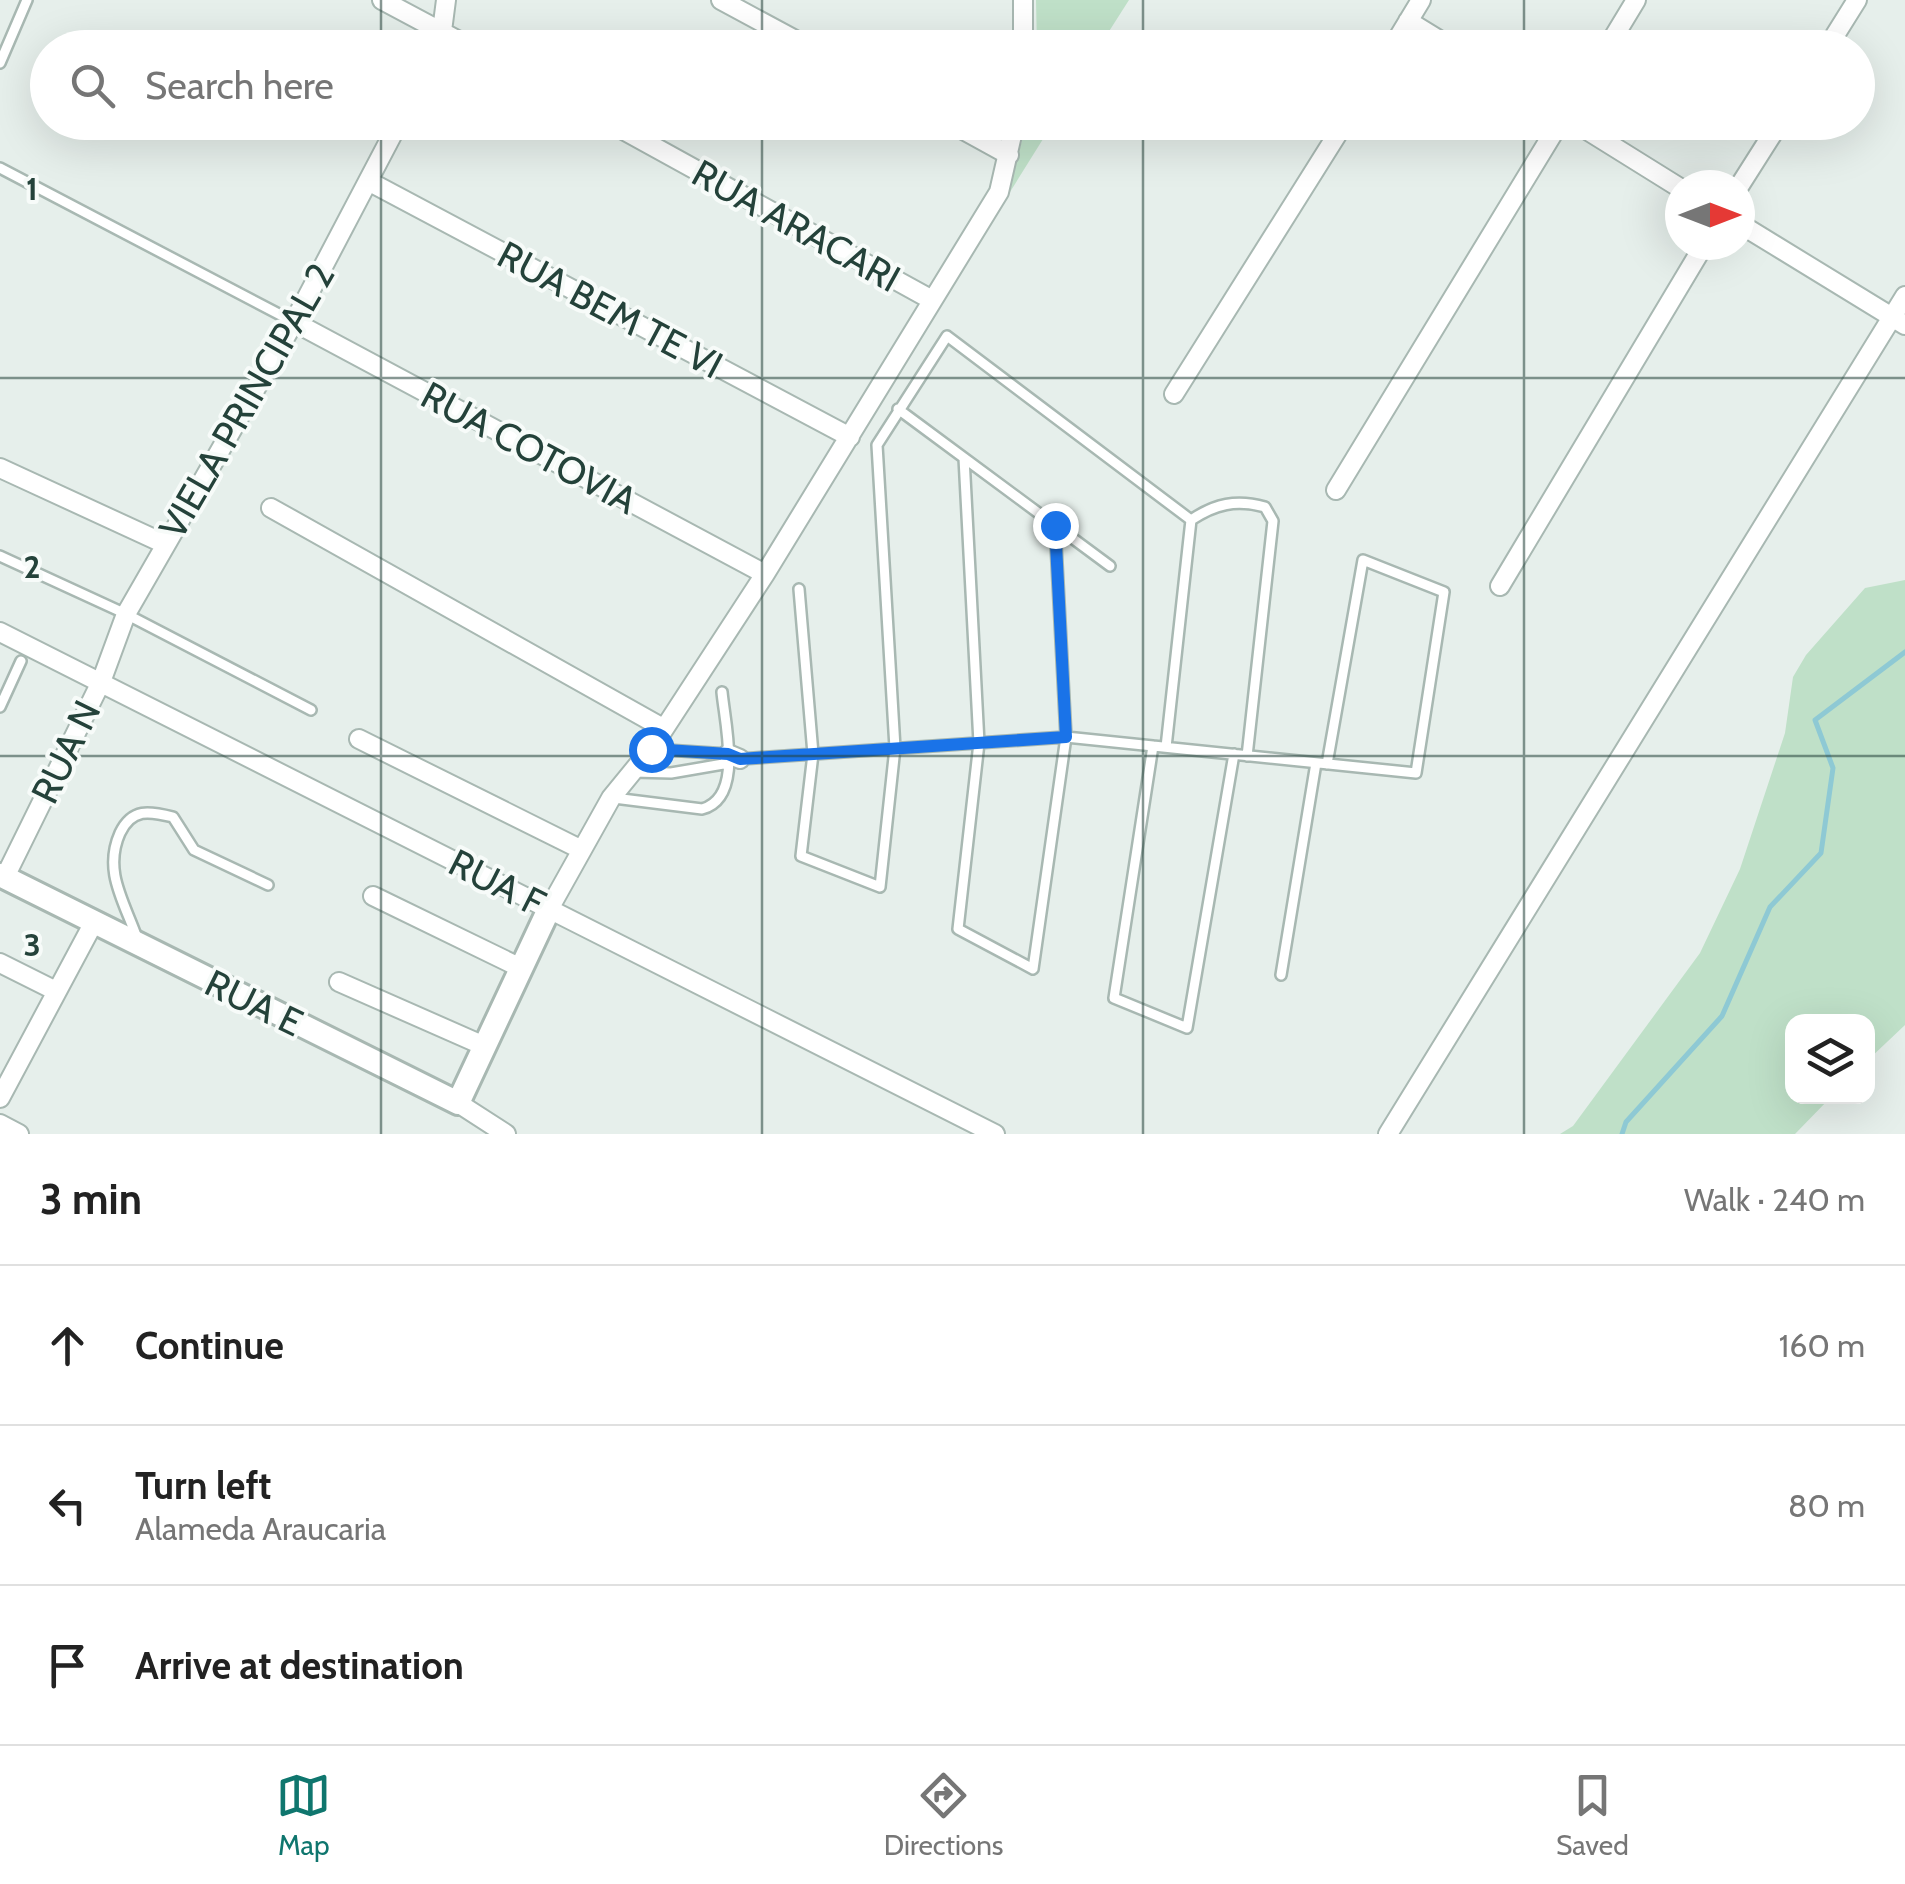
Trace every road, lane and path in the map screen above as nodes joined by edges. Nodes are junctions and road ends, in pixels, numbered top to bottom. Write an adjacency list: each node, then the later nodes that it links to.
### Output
1 (27, 0): 18 (lane)
2 (382, 0): 10 (street)
3 (446, 0): 11 (street)
4 (722, 0): 12 (street)
5 (1023, 0): 13 (street)
6 (1421, 0): 9 (street)
7 (1636, 0): 16 (street)
8 (1856, 0): 17 (street)
9 (1408, 21): 14 (street); 15 (street)
10 (425, 30)
11 (440, 30)
12 (777, 30)
13 (1024, 30)
14 (1403, 30)
15 (1423, 30)
16 (1618, 30)
17 (1838, 30)
18 (0, 63)
19 (390, 140): 31 (street, VIELA PRINCIPAL 2)
20 (642, 140): 35 (street, RUA ARACARI)
21 (982, 140): 27 (street)
22 (1012, 140): 27 (street)
23 (1333, 140): 38 (street)
24 (1549, 140): 43 (street)
25 (1603, 140): 30 (street)
26 (1769, 140): 29 (street)
27 (1009, 155): 35 (street)
28 (0, 168): 37 (lane)
29 (1750, 170)
30 (1665, 179)
31 (370, 182): 37 (street, VIELA PRINCIPAL 2); 40 (street, RUA BEM TE VI)
32 (1755, 233): 36 (street)
33 (1695, 260): 51 (street)
34 (1905, 296): 36 (street)
35 (932, 300): 40 (street)
36 (1898, 321): 94 (street)
37 (294, 322): 47 (street, VIELA PRINCIPAL 2); 50 (street, RUA COTOVIA)
38 (1174, 394)
39 (898, 409): 41 (lane); 45 (lane); 66 (lane)
40 (850, 437): 50 (street)
41 (964, 458): 46 (lane); 63 (lane)
42 (0, 468): 47 (street)
43 (1336, 490)
44 (270, 508): 60 (street)
45 (1191, 520): 65 (lane); 70 (lane)
46 (1055, 525): 49 (lane); 61 (lane)
47 (165, 544): 53 (street, VIELA PRINCIPAL 2)
48 (0, 556): 53 (lane)
49 (1110, 566)
50 (765, 574): 60 (street)
51 (1500, 586)
52 (799, 589): 68 (lane)
53 (126, 614): 56 (street, VIELA PRINCIPAL 2); 59 (lane)
54 (0, 632): 56 (street, RUA F)
55 (21, 661): 58 (lane)
56 (101, 682): 76 (street, RUA N); 79 (street, RUA F)
57 (722, 692): 71 (lane)
58 (0, 707)
59 (311, 710)
60 (663, 728): 67 (street)
61 (1066, 737): 63 (lane); 63 (lane); 64 (lane)
62 (359, 739): 75 (street)
63 (979, 742): 66 (lane)
64 (1152, 746): 65 (lane); 69 (lane)
65 (1166, 747): 69 (lane)
66 (896, 748): 68 (lane); 68 (lane)
67 (651, 749): 71 (lane); 73 (street)
68 (814, 754): 71 (lane)
69 (1234, 754): 70 (lane)
70 (1246, 756): 72 (lane)
71 (732, 759): 73 (lane); 74 (lane)
72 (1321, 764): 72 (lane); 84 (lane)
73 (631, 772): 74 (street)
74 (611, 798): 75 (street)
75 (580, 850): 79 (street)
76 (2, 876): 80 (street, RUA E)
77 (268, 884): 81 (lane)
78 (373, 896): 83 (street)
79 (550, 909): 83 (street); 93 (street, RUA F)
80 (93, 924): 81 (street, RUA E); 86 (street)
81 (140, 947): 89 (street, RUA E)
82 (0, 963): 86 (street)
83 (520, 967): 87 (street)
84 (1281, 976)
85 (338, 982): 87 (street)
86 (56, 991): 88 (street)
87 (482, 1045): 89 (street)
88 (0, 1098)
89 (458, 1103): 92 (street, RUA E)
90 (0, 1124): 91 (street)
91 (19, 1134)
92 (506, 1134)
93 (995, 1134)
94 (1388, 1134)

